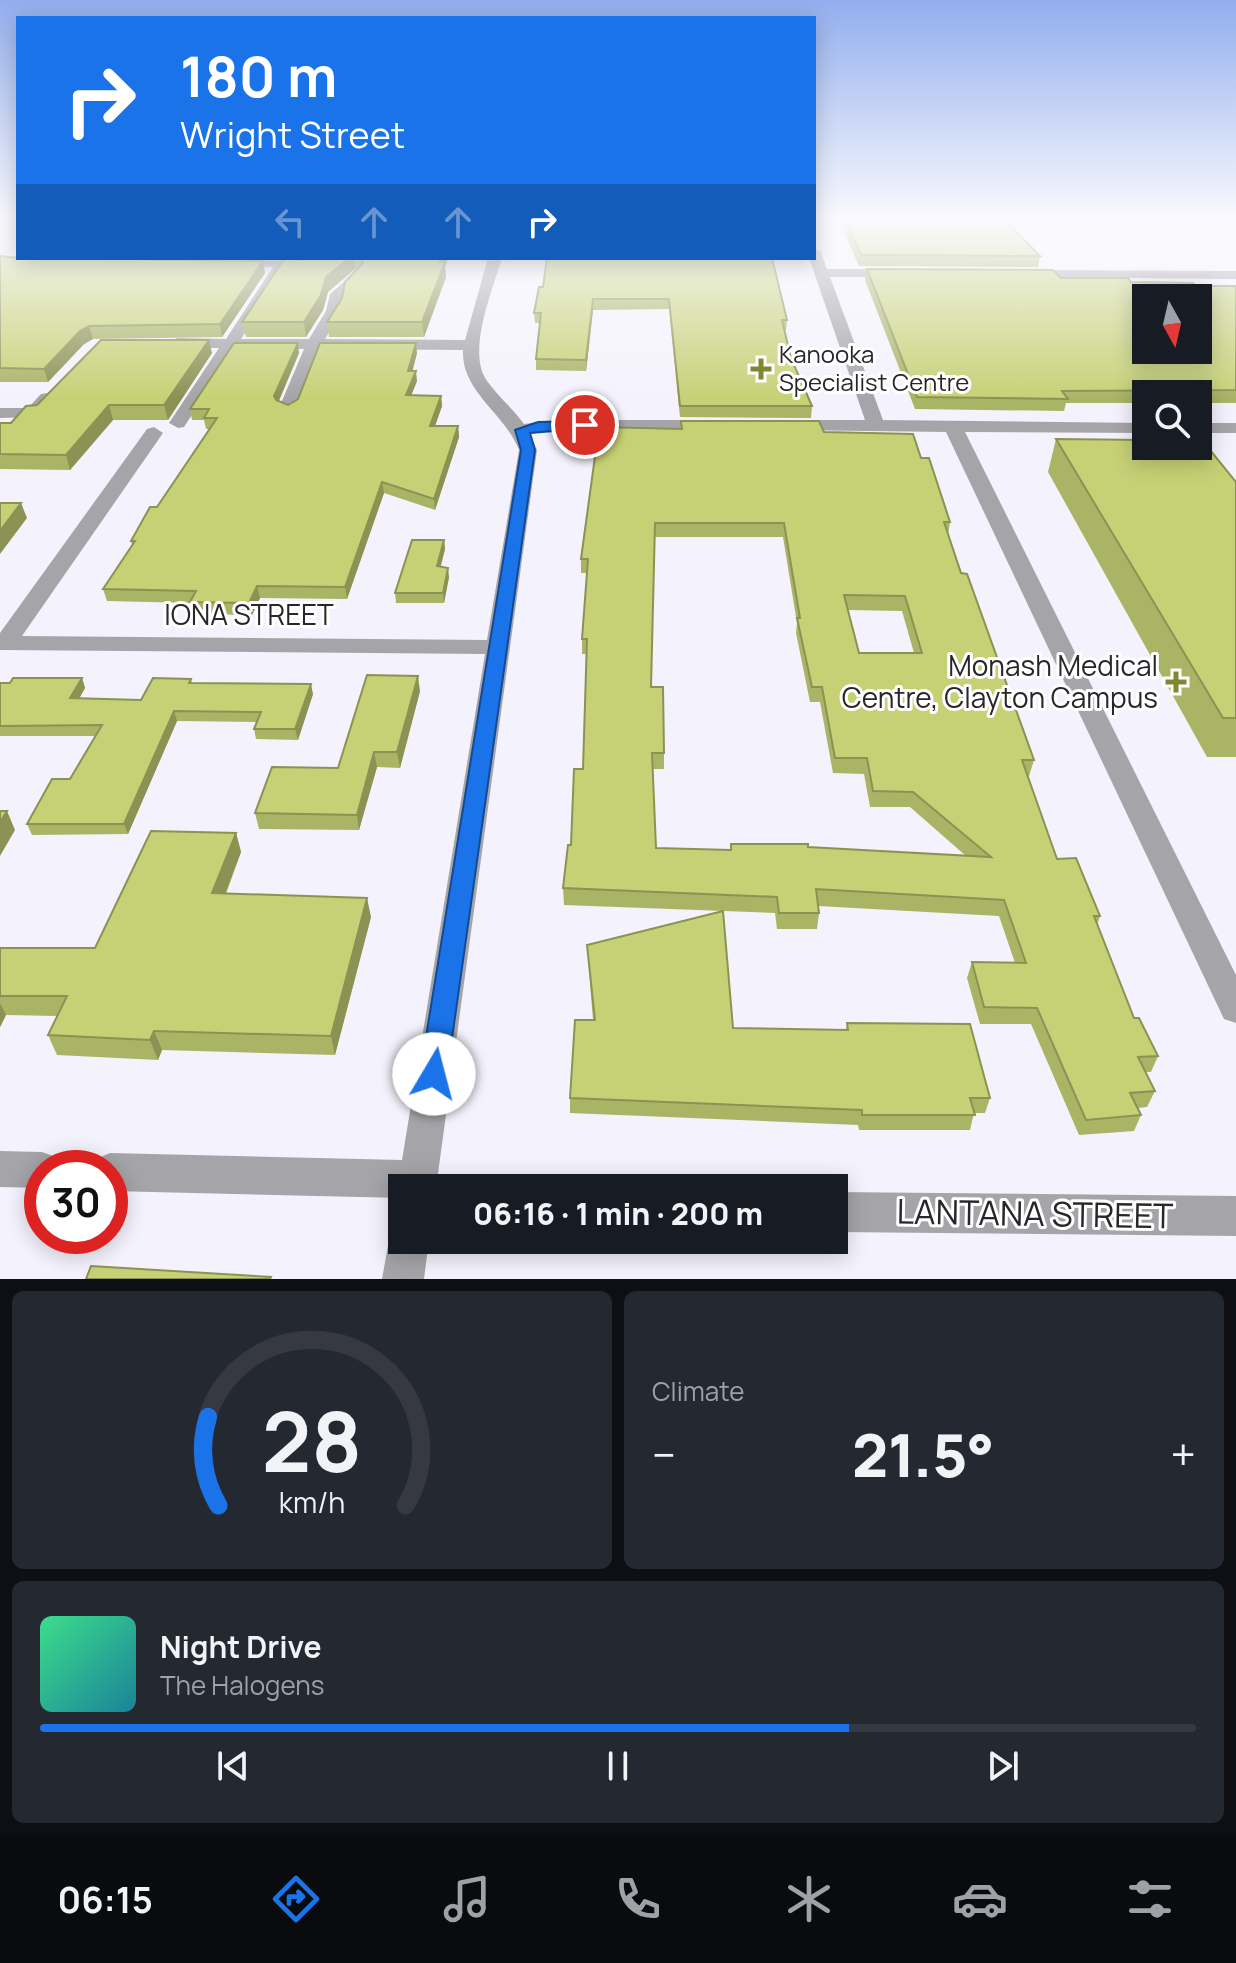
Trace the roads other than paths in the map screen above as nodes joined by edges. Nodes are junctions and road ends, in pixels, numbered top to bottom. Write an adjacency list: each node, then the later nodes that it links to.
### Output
1 (271, 280): 6 (street)
2 (351, 280): 7 (street)
3 (489, 280): 8 (street)
4 (824, 280): 15 (street)
5 (157, 343): 6 (street)
6 (227, 344): 7 (street); 12 (street)
7 (314, 344): 8 (street); 10 (street)
8 (471, 345): 20 (street)
9 (63, 381): 11 (street)
10 (288, 408)
11 (0, 413)
12 (178, 423)
13 (723, 425): 20 (street)
14 (769, 425): 15 (street)
15 (876, 425): 16 (street)
16 (953, 427): 17 (street); 24 (street)
17 (1132, 428)
18 (1212, 428): 19 (street)
19 (1236, 428)
20 (522, 430): 23 (street)
21 (154, 433): 22 (street)
22 (3, 643): 23 (street, IONA STREET)
23 (498, 647): 28 (street)
24 (1236, 1009)
25 (0, 1169): 26 (street)
26 (24, 1170)
27 (128, 1173): 29 (street)
28 (419, 1174)
29 (388, 1182)
30 (848, 1212): 31 (street, LANTANA STREET)
31 (1236, 1216)
32 (407, 1254): 33 (street)
33 (403, 1279)

